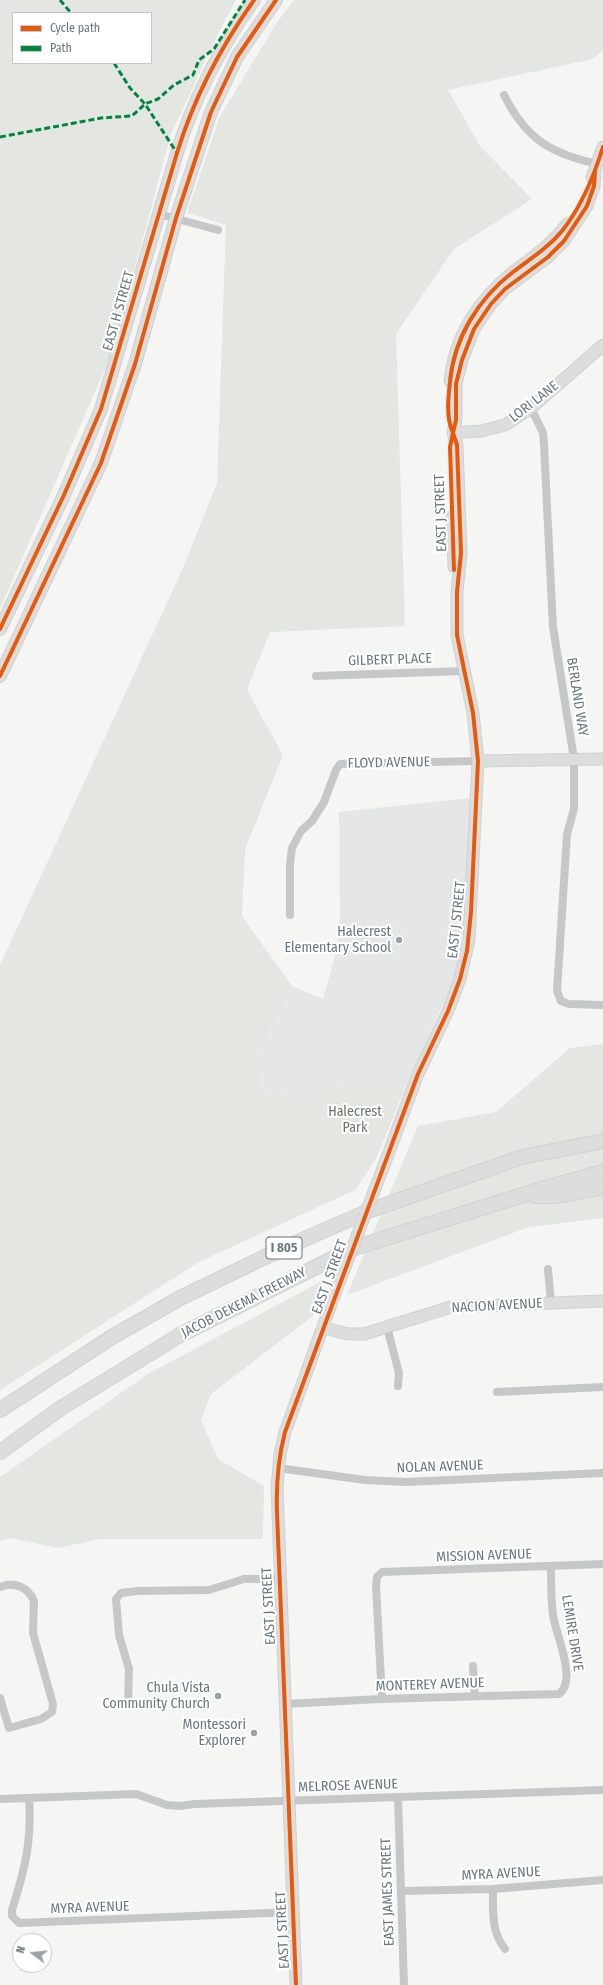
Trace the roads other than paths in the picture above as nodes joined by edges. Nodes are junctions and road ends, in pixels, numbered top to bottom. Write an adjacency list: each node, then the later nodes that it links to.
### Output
1 (254, 0): 6 (main road, EAST H STREET)
2 (276, 0): 7 (main road)
3 (504, 95): 5 (street)
4 (603, 147): 5 (street, EAST J STREET)
5 (596, 168): 11 (street, EAST J STREET)
6 (159, 214): 7 (street); 12 (main road, EAST H STREET)
7 (176, 218): 8 (street); 14 (main road)
8 (218, 230)
9 (603, 345): 10 (street, LORI LANE)
10 (531, 408): 11 (street, LORI LANE); 16 (street, BERLAND WAY)
11 (453, 433): 13 (street, EAST J STREET)
12 (0, 628)
13 (464, 671): 15 (street, GILBERT PLACE); 18 (street, EAST J STREET)
14 (0, 676)
15 (316, 676)
16 (574, 758): 17 (street, FLOYD AVENUE); 18 (street, FLOYD AVENUE); 20 (street, BERLAND WAY)
17 (603, 759)
18 (478, 761): 19 (street, FLOYD AVENUE); 29 (street, EAST J STREET, bridge)
19 (290, 915)
20 (603, 1005)
21 (600, 1141): 33 (highway, I 805)
22 (603, 1172): 24 (highway, JACOB DEKEMA FREEWAY / I 805)
23 (603, 1187): 24 (highway)
24 (520, 1196): 34 (highway, JACOB DEKEMA FREEWAY / I 805)
25 (548, 1269): 27 (street)
26 (603, 1301): 27 (street, NACION AVENUE)
27 (551, 1303): 28 (street, NACION AVENUE)
28 (387, 1327): 29 (street, NACION AVENUE); 30 (street)
29 (324, 1328): 35 (street, EAST J STREET)
30 (398, 1386)
31 (603, 1387): 32 (street)
32 (497, 1392)
33 (0, 1410)
34 (0, 1452)
35 (278, 1468): 36 (street, NOLAN AVENUE); 39 (street, EAST J STREET)
36 (603, 1473)
37 (603, 1564): 38 (street, MISSION AVENUE)
38 (551, 1566): 42 (street, LEMIRE DRIVE); 45 (street, MISSION AVENUE)
39 (279, 1579): 46 (street); 47 (street, EAST J STREET)
40 (0, 1587): 48 (street)
41 (473, 1666): 43 (street)
42 (566, 1680): 43 (street, MONTEREY AVENUE)
43 (475, 1696): 45 (street, MONTEREY AVENUE)
44 (0, 1698): 48 (street)
45 (382, 1699): 47 (street, MONTEREY AVENUE)
46 (128, 1703)
47 (285, 1704): 53 (street, EAST J STREET)
48 (4, 1729)
49 (603, 1790): 51 (street, MELROSE AVENUE)
50 (29, 1798): 52 (street, MELROSE AVENUE); 53 (street, MELROSE AVENUE); 57 (street, MYRA AVENUE)
51 (398, 1798): 53 (street, MELROSE AVENUE); 56 (street, EAST JAMES STREET)
52 (0, 1799)
53 (288, 1801): 57 (street, EAST J STREET)
54 (603, 1880): 55 (street, MYRA AVENUE)
55 (493, 1889): 56 (street, MYRA AVENUE); 58 (street)
56 (401, 1891): 60 (street, EAST JAMES STREET)
57 (293, 1912): 59 (street, EAST J STREET)
58 (505, 1949)
59 (296, 1985)
60 (404, 1985)

